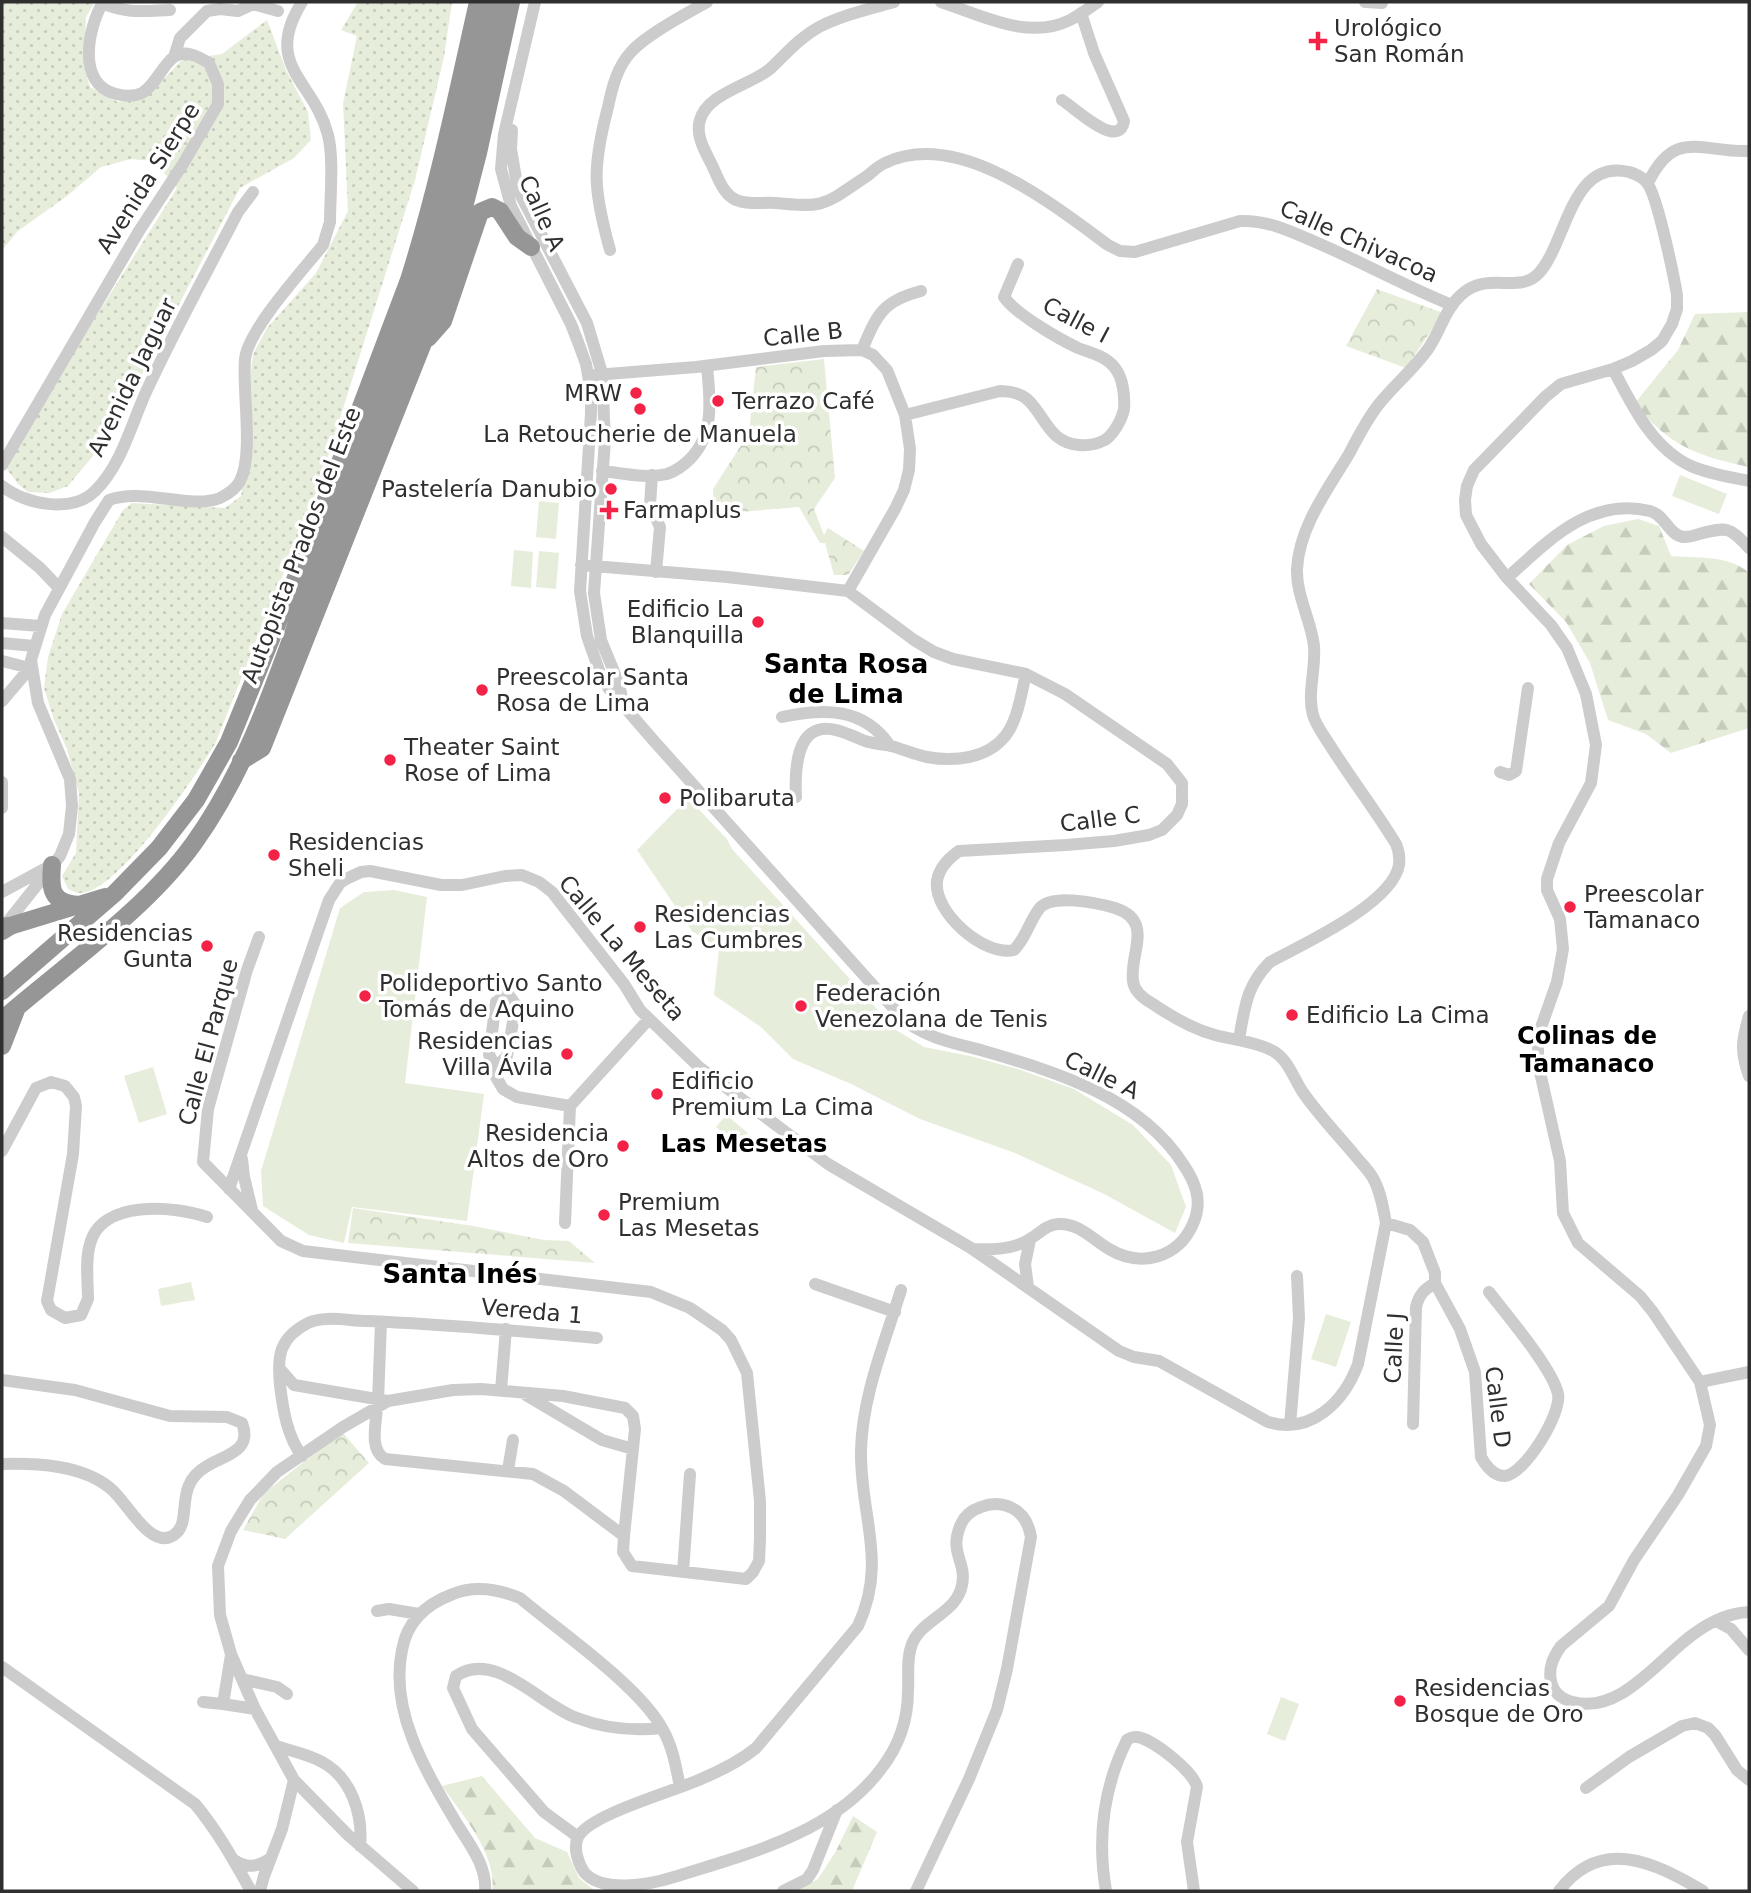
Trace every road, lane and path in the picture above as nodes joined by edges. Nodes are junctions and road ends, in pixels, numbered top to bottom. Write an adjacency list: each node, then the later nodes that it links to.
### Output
1 (103, 2): 13 (street); 17 (street, Avenida Sierpe)
2 (302, 2): 47 (street)
3 (478, 2): 34 (highway, Autopista Prados del Este)
4 (496, 2): 34 (highway, Autopista Prados del Este)
5 (511, 2): 28 (highway)
6 (535, 2): 18 (street)
7 (707, 2): 24 (street)
8 (894, 2): 27 (street, Calle Chivacoa)
9 (941, 2): 16 (street)
10 (1098, 2): 16 (street)
11 (1365, 2): 12 (street)
12 (1382, 3)
13 (130, 7): 14 (street)
14 (170, 10)
15 (278, 11): 17 (street)
16 (1081, 13): 19 (street)
17 (174, 57): 36 (street, Avenida Sierpe)
18 (513, 98): 23 (street, Calle A); 32 (street, Calle A)
19 (1062, 100)
20 (1749, 151): 21 (street)
21 (1648, 183): 27 (street); 31 (street)
22 (253, 192): 40 (street, Avenida Jaguar)
23 (531, 247): 28 (highway); 33 (street, Calle A)
24 (610, 250)
25 (1018, 264): 35 (street, Calle I)
26 (921, 291): 29 (street)
27 (1452, 305): 77 (street)
28 (423, 343): 61 (highway)
29 (862, 350): 30 (street, Calle B); 35 (street, Calle B)
30 (707, 366): 32 (street, Calle B); 38 (street)
31 (1613, 369): 39 (street); 46 (street)
32 (602, 373): 33 (street, Calle B); 37 (street, Calle A)
33 (588, 376): 43 (street, Calle A)
34 (382, 379): 61 (highway, Autopista Prados del Este); 68 (highway, Autopista Prados del Este)
35 (905, 415): 48 (street, Calle B)
36 (2, 465)
37 (602, 471): 38 (street); 44 (street, Calle A)
38 (652, 475): 45 (street)
39 (1749, 481)
40 (2, 486)
41 (2, 537): 47 (street)
42 (1749, 548): 46 (street)
43 (580, 565): 44 (street); 58 (street, Calle A)
44 (595, 566): 45 (street); 58 (street, Calle A)
45 (656, 572): 48 (street)
46 (1507, 578): 104 (street)
47 (59, 588): 50 (street)
48 (848, 591): 55 (street, Calle C)
49 (2, 623): 50 (street)
50 (40, 626): 52 (street)
51 (2, 643): 52 (street)
52 (34, 646): 54 (street)
53 (2, 661): 54 (street)
54 (30, 668): 57 (street); 66 (street)
55 (1026, 674): 60 (street); 77 (street, Calle C)
56 (1528, 688): 62 (street)
57 (2, 702)
58 (624, 705): 89 (street, Calle A)
59 (782, 717): 60 (street)
60 (890, 746): 64 (street)
61 (241, 761): 73 (highway, Autopista Prados del Este)
62 (1500, 772)
63 (2, 782): 65 (street)
64 (796, 797)
65 (2, 807)
66 (52, 865): 67 (street); 69 (highway); 70 (street)
67 (2, 892)
68 (115, 893): 69 (highway); 72 (highway, Autopista Prados del Este)
69 (79, 905): 70 (highway)
70 (4, 928)
71 (259, 937): 84 (street, Calle El Parque)
72 (2, 991)
73 (17, 1007): 76 (highway, Autopista Prados del Este); 78 (highway)
74 (1749, 1016): 80 (street)
75 (649, 1019): 81 (street); 83 (street, Calle La Meseta); 90 (street, Calle La Meseta)
76 (2, 1020)
77 (1239, 1039): 88 (street)
78 (2, 1046)
79 (496, 1067): 79 (street); 81 (street)
80 (1749, 1076)
81 (570, 1106): 87 (street)
82 (2, 1152): 86 (street)
83 (242, 1153): 84 (street, Calle La Meseta); 85 (street)
84 (229, 1189): 85 (street, Calle El Parque)
85 (252, 1210): 117 (street, Calle El Parque)
86 (207, 1217)
87 (565, 1223)
88 (1386, 1223): 92 (street, Calle D); 109 (street)
89 (1030, 1240): 90 (street, Calle A); 94 (street)
90 (971, 1248): 94 (street)
91 (1297, 1276): 109 (street)
92 (1435, 1283): 96 (street, Calle D); 108 (street, Calle J)
93 (815, 1284): 97 (street)
94 (1028, 1287): 109 (street)
95 (901, 1290): 97 (street)
96 (1489, 1292)
97 (895, 1312): 134 (street)
98 (381, 1322): 99 (street, Vereda 1); 101 (street, Vereda 1); 107 (street)
99 (506, 1329): 100 (street, Vereda 1); 105 (street)
100 (597, 1338)
101 (278, 1365): 107 (street); 112 (street)
102 (1749, 1372): 104 (street)
103 (2, 1380): 113 (street)
104 (1700, 1382): 121 (street)
105 (500, 1390): 106 (street); 107 (street)
106 (523, 1393): 111 (street); 111 (street)
107 (381, 1403): 112 (street); 114 (street)
108 (1413, 1424)
109 (1290, 1425)
110 (513, 1440): 114 (street)
111 (633, 1450): 116 (street)
112 (302, 1457): 123 (street)
113 (2, 1464)
114 (508, 1470): 116 (street)
115 (690, 1474): 117 (street)
116 (624, 1536): 117 (street)
117 (683, 1572)
118 (377, 1611): 120 (street)
119 (1749, 1612): 121 (street)
120 (419, 1614): 130 (street); 145 (street)
121 (1716, 1621): 122 (street)
122 (1749, 1650)
123 (231, 1654): 125 (street); 128 (street)
124 (2, 1667): 140 (street)
125 (242, 1679): 126 (street); 129 (street)
126 (287, 1694)
127 (204, 1702): 128 (street)
128 (223, 1704): 129 (street)
129 (255, 1709): 131 (street)
130 (662, 1728): 134 (street); 137 (street)
131 (276, 1746): 132 (street); 138 (street)
132 (294, 1780): 138 (street); 139 (street)
133 (1749, 1780): 135 (street)
134 (680, 1787): 137 (street)
135 (1586, 1788)
136 (837, 1810): 137 (street); 141 (street); 146 (street)
137 (578, 1837)
138 (360, 1846): 144 (street)
139 (271, 1858): 140 (street); 143 (street)
140 (233, 1860): 142 (street)
141 (924, 1875): 147 (street); 148 (street)
142 (251, 1891)
143 (260, 1891)
144 (413, 1891)
145 (485, 1891)
146 (783, 1891)
147 (916, 1891)
148 (931, 1891)
149 (1106, 1891): 150 (street)
150 (1194, 1891)
151 (1559, 1891): 152 (street)
152 (1703, 1891)

